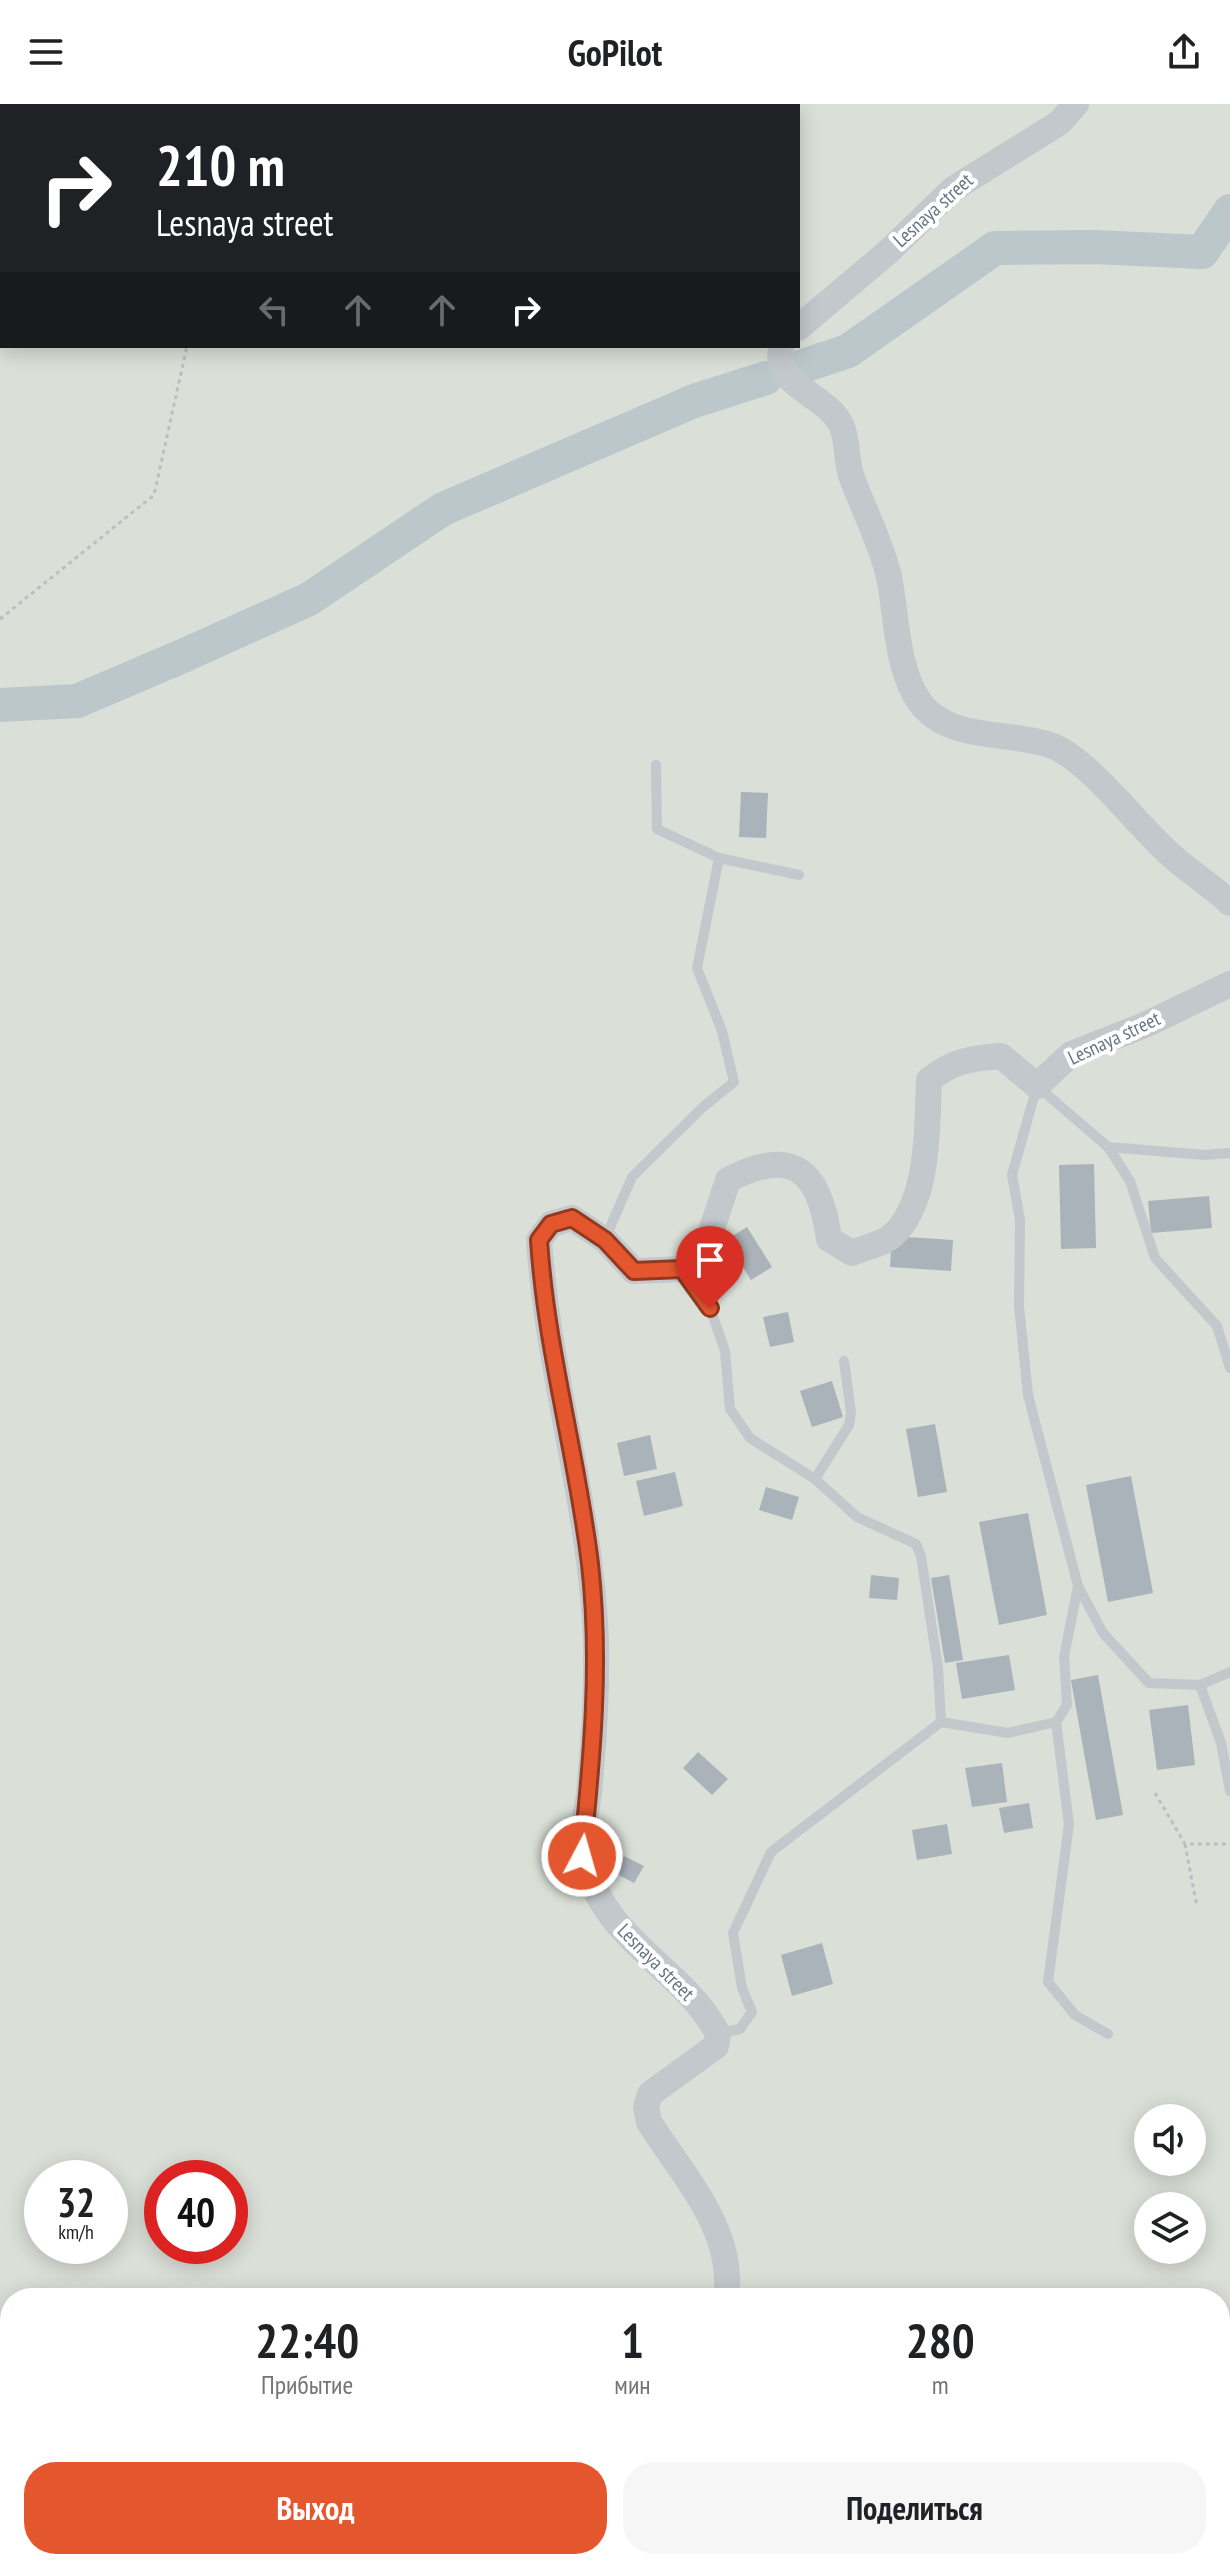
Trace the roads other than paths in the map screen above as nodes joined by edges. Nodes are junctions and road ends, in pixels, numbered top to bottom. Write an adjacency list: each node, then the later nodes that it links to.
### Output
1 (1076, 104): 2 (street, Lesnaya street)
2 (800, 326)
3 (782, 348): 7 (street)
4 (656, 765): 5 (lane)
5 (719, 858): 6 (lane); 12 (lane)
6 (799, 875)
7 (1230, 903)
8 (1230, 984): 9 (street, Lesnaya street)
9 (1037, 1086): 10 (lane); 13 (street); 17 (lane)
10 (1108, 1147): 11 (lane); 15 (lane)
11 (1230, 1153)
12 (605, 1240): 13 (street, Lesnaya street); 23 (street, Lesnaya street)
13 (682, 1269): 16 (lane)
14 (844, 1361): 16 (lane)
15 (1230, 1368)
16 (815, 1479): 20 (lane)
17 (1078, 1586): 19 (lane); 21 (lane)
18 (1230, 1672): 19 (lane)
19 (1200, 1685): 22 (lane)
20 (941, 1722): 21 (lane); 23 (lane)
21 (1056, 1722): 24 (lane)
22 (1230, 1791)
23 (718, 2034): 25 (street)
24 (1108, 2034)
25 (727, 2288)

